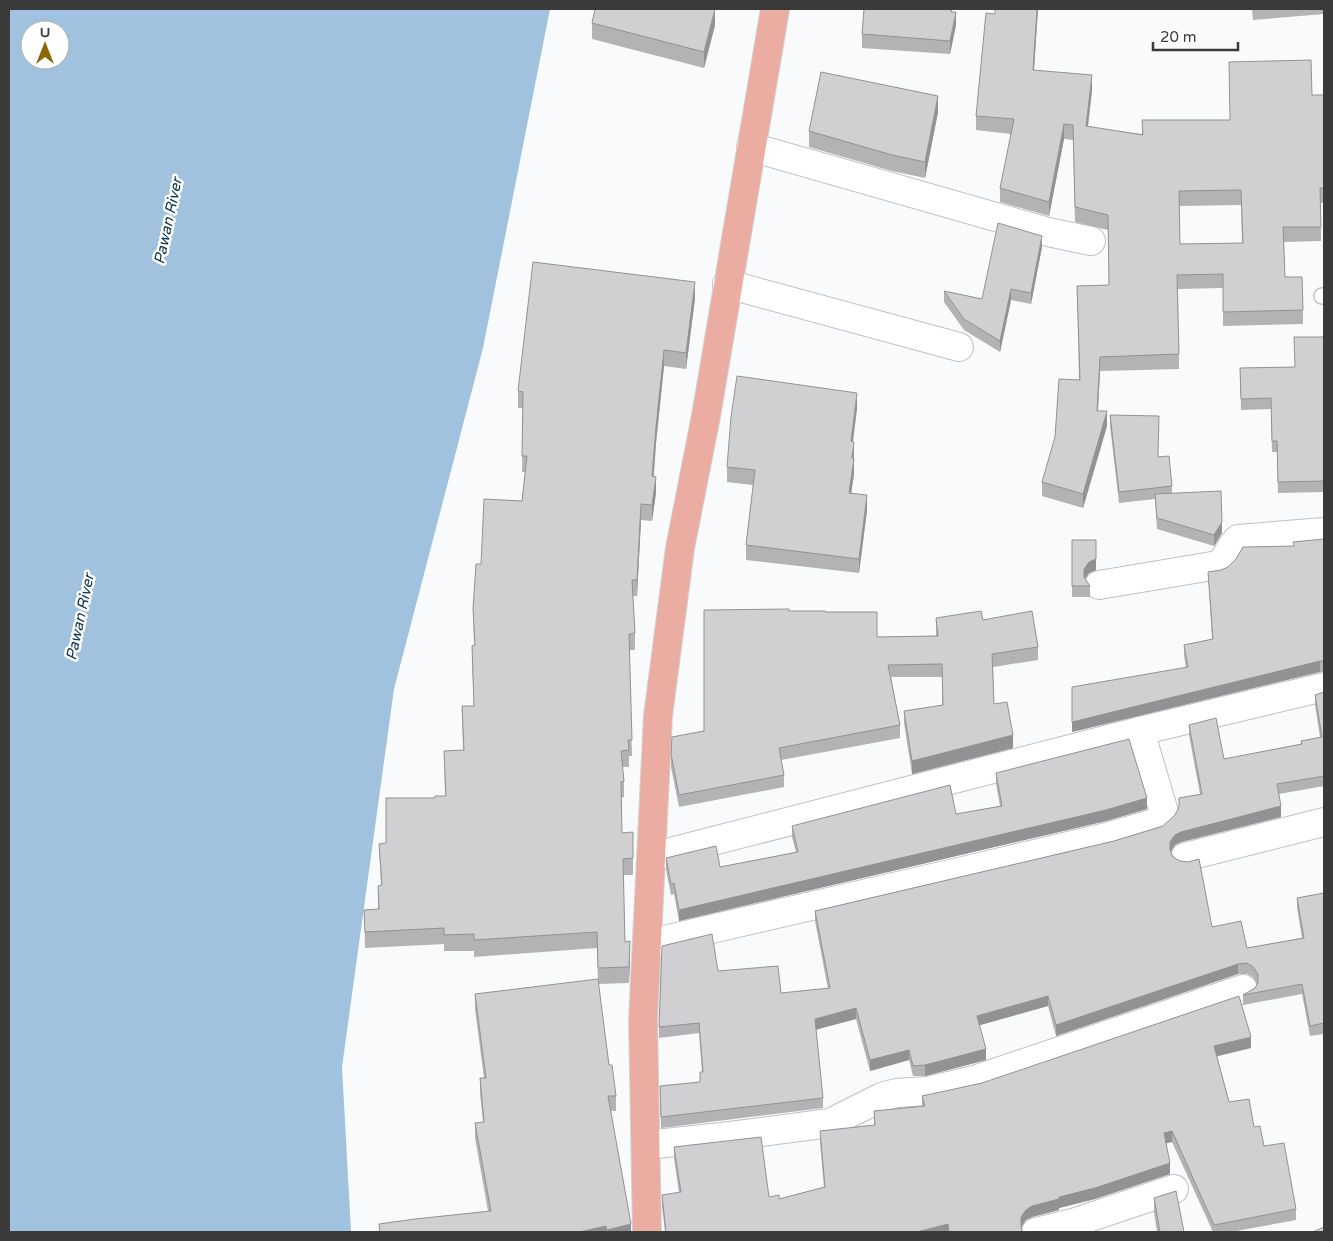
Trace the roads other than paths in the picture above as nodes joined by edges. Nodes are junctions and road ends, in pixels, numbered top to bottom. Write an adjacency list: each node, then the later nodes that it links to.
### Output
1 (774, 9): 2 (main road)
2 (751, 147): 3 (street); 4 (main road)
3 (1091, 241)
4 (727, 284): 5 (street); 11 (main road)
5 (959, 347)
6 (1324, 532): 7 (street)
7 (1099, 585)
8 (1324, 687): 9 (street)
9 (1140, 732): 11 (street); 13 (street)
10 (1324, 822): 12 (street)
11 (651, 857): 13 (main road)
12 (1185, 857)
13 (647, 944): 15 (main road)
14 (1243, 989): 15 (street)
15 (646, 1145): 17 (main road)
16 (1174, 1189): 18 (street)
17 (647, 1232)
18 (1036, 1232)

